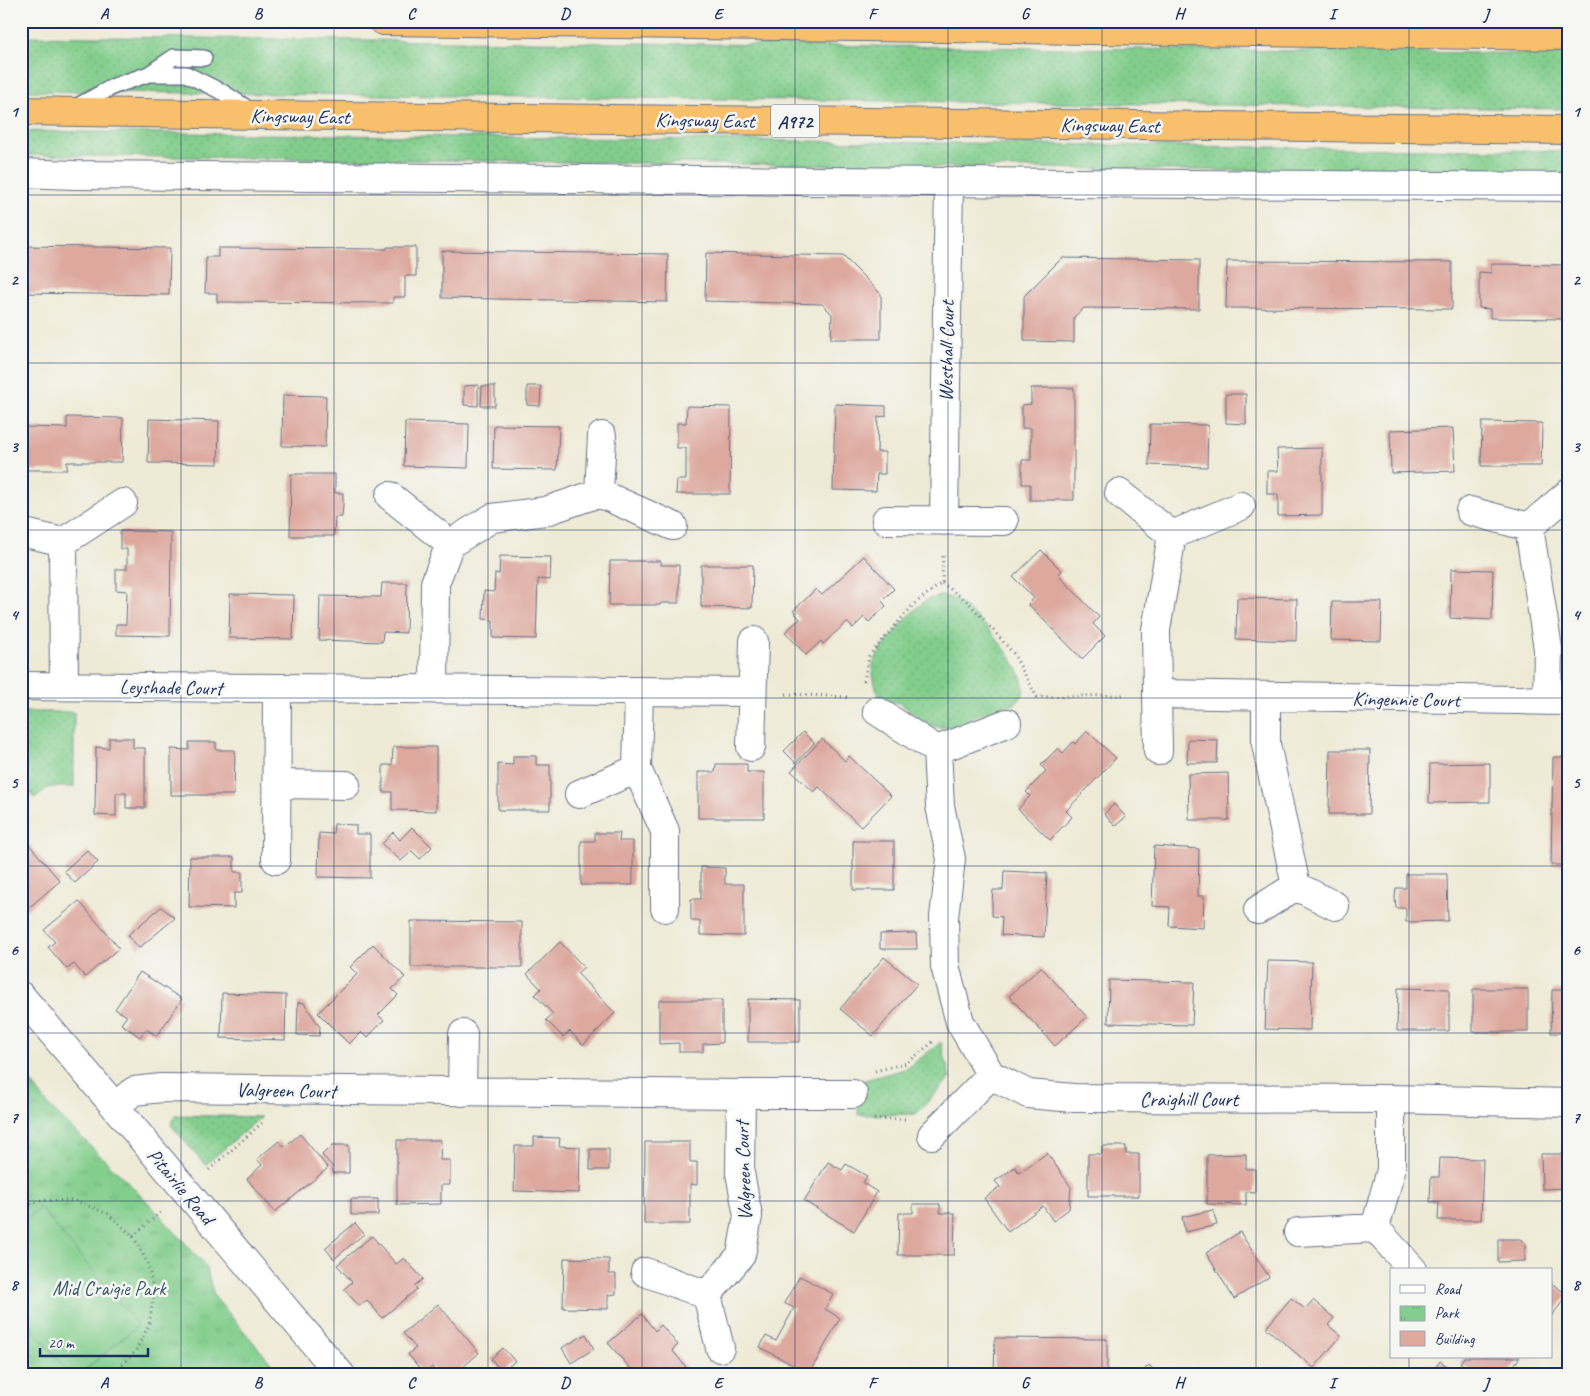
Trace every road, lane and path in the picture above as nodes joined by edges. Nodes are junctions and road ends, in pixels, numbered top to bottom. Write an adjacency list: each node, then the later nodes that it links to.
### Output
1 (383, 21): 2 (highway)
2 (956, 25): 3 (highway)
3 (1189, 26): 4 (highway)
4 (1470, 28): 5 (highway)
5 (1569, 36)
6 (204, 58): 7 (lane)
7 (149, 74): 9 (lane); 10 (lane)
8 (21, 111): 9 (highway, Kingsway East / A972)
9 (67, 112): 10 (highway, Kingsway East / A972)
10 (259, 115): 11 (highway, Kingsway East / A972)
11 (1569, 130)
12 (21, 173): 13 (street)
13 (949, 181): 14 (street); 24 (street, Westhall Court)
14 (1569, 186)
15 (602, 436): 16 (street)
16 (598, 493): 26 (street); 31 (street)
17 (1119, 493): 29 (street)
18 (1569, 493): 27 (street)
19 (390, 496): 31 (street)
20 (123, 503): 30 (street)
21 (1241, 506): 29 (street)
22 (1470, 511): 27 (street)
23 (886, 520): 24 (street)
24 (944, 521): 25 (street)
25 (1004, 521)
26 (673, 526)
27 (1529, 527): 45 (street, Kingennie Court)
28 (21, 532): 30 (street)
29 (1172, 536): 41 (street)
30 (63, 542): 36 (street)
31 (450, 544): 38 (street)
32 (944, 549): 33 (path)
33 (942, 583): 41 (path); 44 (path)
34 (754, 640): 40 (street)
35 (21, 686): 36 (street, Leyshade Court)
36 (64, 686): 37 (street, Leyshade Court)
37 (277, 688): 38 (street, Leyshade Court); 51 (street)
38 (434, 690): 39 (street, Leyshade Court)
39 (639, 691): 40 (street, Leyshade Court); 50 (street)
40 (752, 692): 43 (path); 47 (street)
41 (1157, 694): 42 (street, Kingennie Court); 49 (street)
42 (1266, 696): 45 (street, Kingennie Court); 55 (street)
43 (851, 697)
44 (870, 700): 48 (street)
45 (1558, 701)
46 (1008, 723): 48 (street)
47 (751, 747)
48 (937, 750): 60 (street)
49 (1158, 751)
50 (637, 769): 53 (street); 57 (street)
51 (276, 784): 52 (street); 54 (street)
52 (346, 785)
53 (579, 794)
54 (276, 860)
55 (1296, 886): 56 (street); 58 (street)
56 (1335, 906)
57 (665, 908)
58 (1258, 910)
59 (21, 996): 68 (street, Pitairlie Road)
60 (960, 1022): 62 (street); 65 (path)
61 (463, 1034): 63 (street)
62 (991, 1075): 66 (street, Craighill Court); 69 (street)
63 (462, 1092): 64 (street, Valgreen Court); 68 (street, Valgreen Court)
64 (741, 1094): 65 (street, Valgreen Court); 75 (street, Valgreen Court)
65 (853, 1094): 69 (path)
66 (1391, 1099): 67 (street, Craighill Court); 71 (street)
67 (1569, 1103)
68 (115, 1106): 78 (street, Pitairlie Road)
69 (932, 1135)
70 (21, 1207): 77 (path)
71 (1375, 1228): 72 (street); 73 (street)
72 (1298, 1232)
73 (1411, 1268)
74 (645, 1272): 75 (street)
75 (707, 1296): 76 (street)
76 (720, 1348)
77 (111, 1375)
78 (341, 1375)

